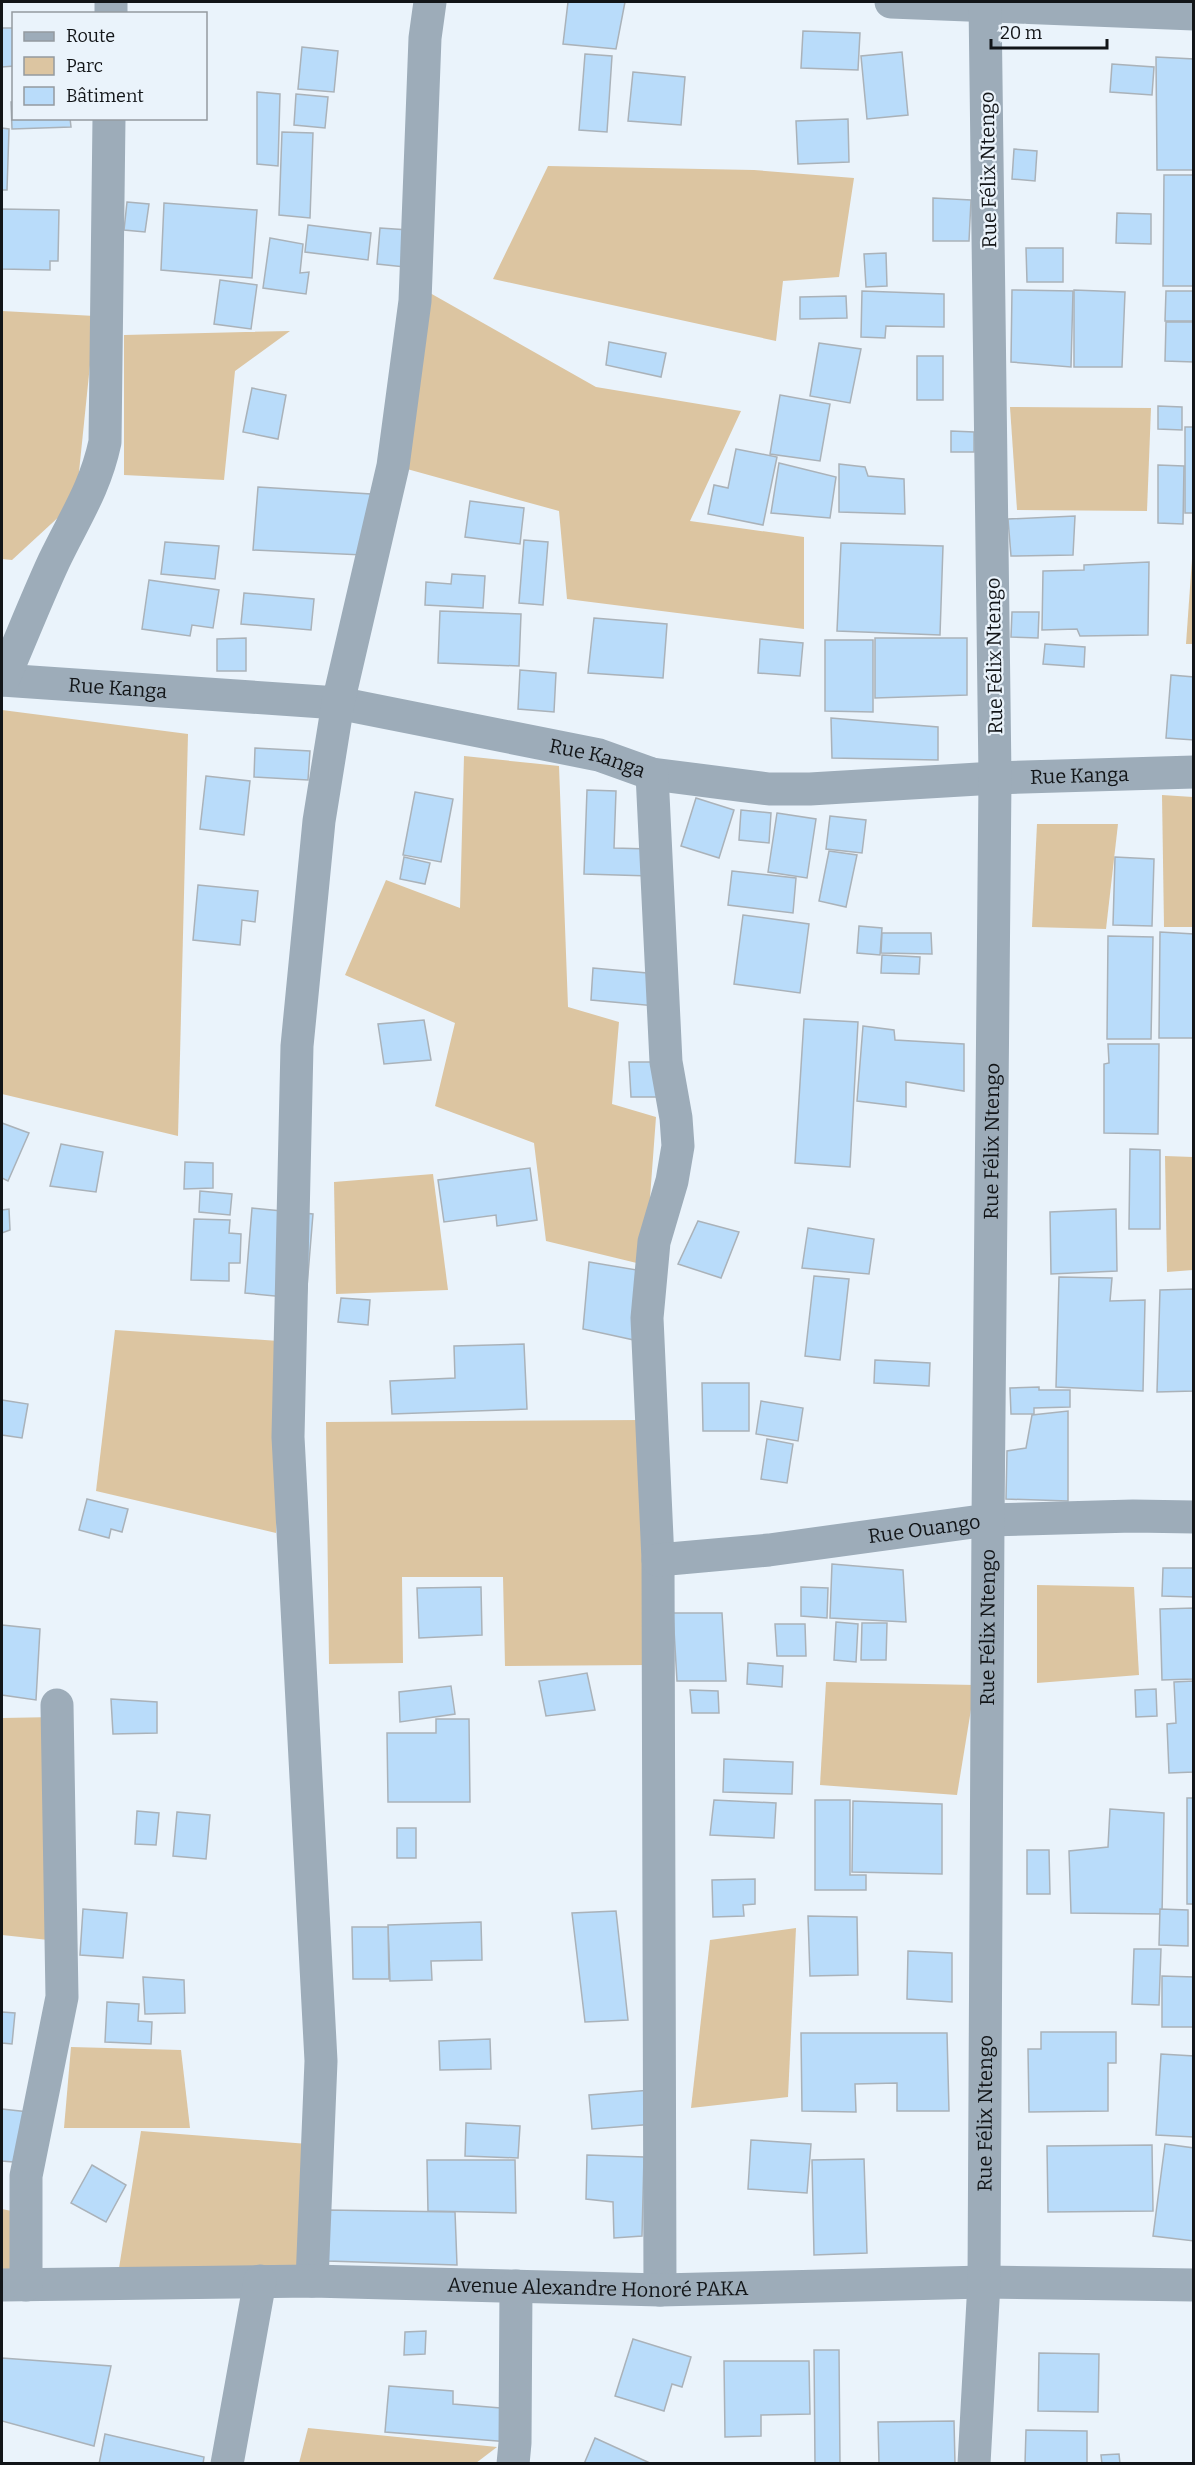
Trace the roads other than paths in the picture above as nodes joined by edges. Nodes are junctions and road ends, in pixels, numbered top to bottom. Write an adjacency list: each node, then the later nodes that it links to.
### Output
1 (430, 2): 7 (street)
2 (891, 2): 3 (street)
3 (986, 4): 4 (street); 10 (street, Rue Félix Ntengo)
4 (1194, 14)
5 (110, 120): 6 (street)
6 (2, 680): 7 (street, Rue Kanga)
7 (338, 703): 9 (street, Rue Kanga); 16 (street)
8 (1194, 772): 10 (street, Rue Kanga)
9 (652, 774): 10 (street, Rue Kanga); 13 (street)
10 (995, 778): 12 (street, Rue Félix Ntengo)
11 (1194, 1517): 12 (street, Rue Ouango)
12 (988, 1520): 13 (street, Rue Ouango); 17 (street, Rue Félix Ntengo)
13 (658, 1560): 21 (street)
14 (57, 1705): 18 (street)
15 (260, 2281): 16 (street, Avenue Alexandre Honoré PAKA); 18 (street, Avenue Alexandre Honoré PAKA); 22 (street)
16 (312, 2281): 20 (street, Avenue Alexandre Honoré PAKA)
17 (984, 2282): 19 (street, Avenue Alexandre Honoré PAKA); 21 (street, Avenue Alexandre Honoré PAKA); 24 (street, Rue Félix Ntengo)
18 (14, 2285)
19 (1194, 2285)
20 (516, 2286): 21 (street, Avenue Alexandre Honoré PAKA); 23 (street)
21 (660, 2290)
22 (227, 2463)
23 (513, 2463)
24 (974, 2463)

